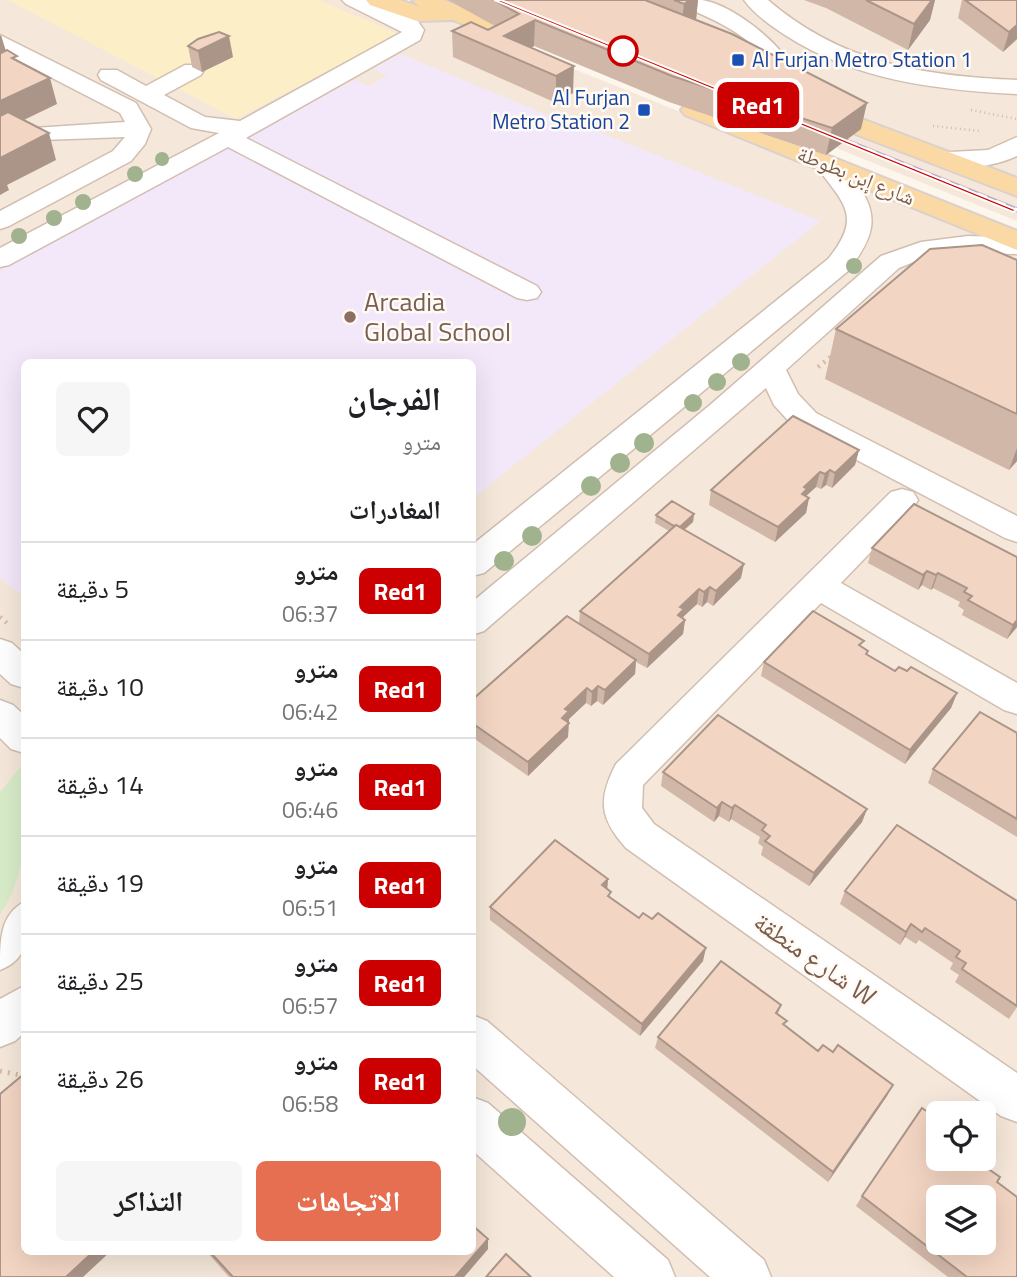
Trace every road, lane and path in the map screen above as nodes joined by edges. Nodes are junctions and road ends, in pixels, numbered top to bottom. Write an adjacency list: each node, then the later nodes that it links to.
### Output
1 (353, 0): 23 (street)
2 (378, 0): 6 (main road)
3 (424, 0): 6 (main road)
4 (685, 0): 11 (street)
5 (755, 0): 12 (street)
6 (455, 13): 8 (main road)
7 (0, 19): 13 (street)
8 (503, 33)
9 (0, 42): 20 (street)
10 (193, 71): 13 (street)
11 (765, 79)
12 (1017, 87)
13 (146, 95): 18 (street)
14 (694, 110): 26 (main road, شارع إبن بطوطة)
15 (971, 110): 17 (path)
16 (841, 118): 25 (main road, شارع إبن بطوطة)
17 (1017, 122)
18 (199, 123): 23 (street); 23 (street)
19 (932, 126): 21 (path)
20 (139, 128): 22 (street); 28 (street)
21 (984, 131)
22 (42, 133)
23 (227, 138): 30 (street); 33 (street)
24 (1017, 144): 25 (street)
25 (941, 158): 27 (main road, شارع إبن بطوطة)
26 (827, 164): 29 (main road, شارع إبن بطوطة); 39 (street)
27 (1017, 188)
28 (0, 221)
29 (1017, 244): 31 (street)
30 (0, 259)
31 (890, 262): 32 (street); 35 (street)
32 (975, 270)
33 (527, 292)
34 (834, 354): 36 (path)
35 (771, 369): 38 (street); 41 (street)
36 (814, 370)
37 (902, 500): 40 (street)
38 (1017, 530)
39 (476, 561)
40 (817, 585): 44 (street); 54 (street, شارع منطقة W)
41 (476, 619)
42 (0, 653): 43 (street)
43 (21, 671)
44 (1017, 700)
45 (0, 715): 46 (street)
46 (21, 735)
47 (21, 925): 48 (street)
48 (0, 951)
49 (21, 1008): 50 (street)
50 (0, 1026)
51 (476, 1040): 57 (street)
52 (0, 1071): 53 (path)
53 (21, 1075)
54 (1017, 1100)
55 (476, 1123): 56 (street)
56 (651, 1277)
57 (747, 1277)

